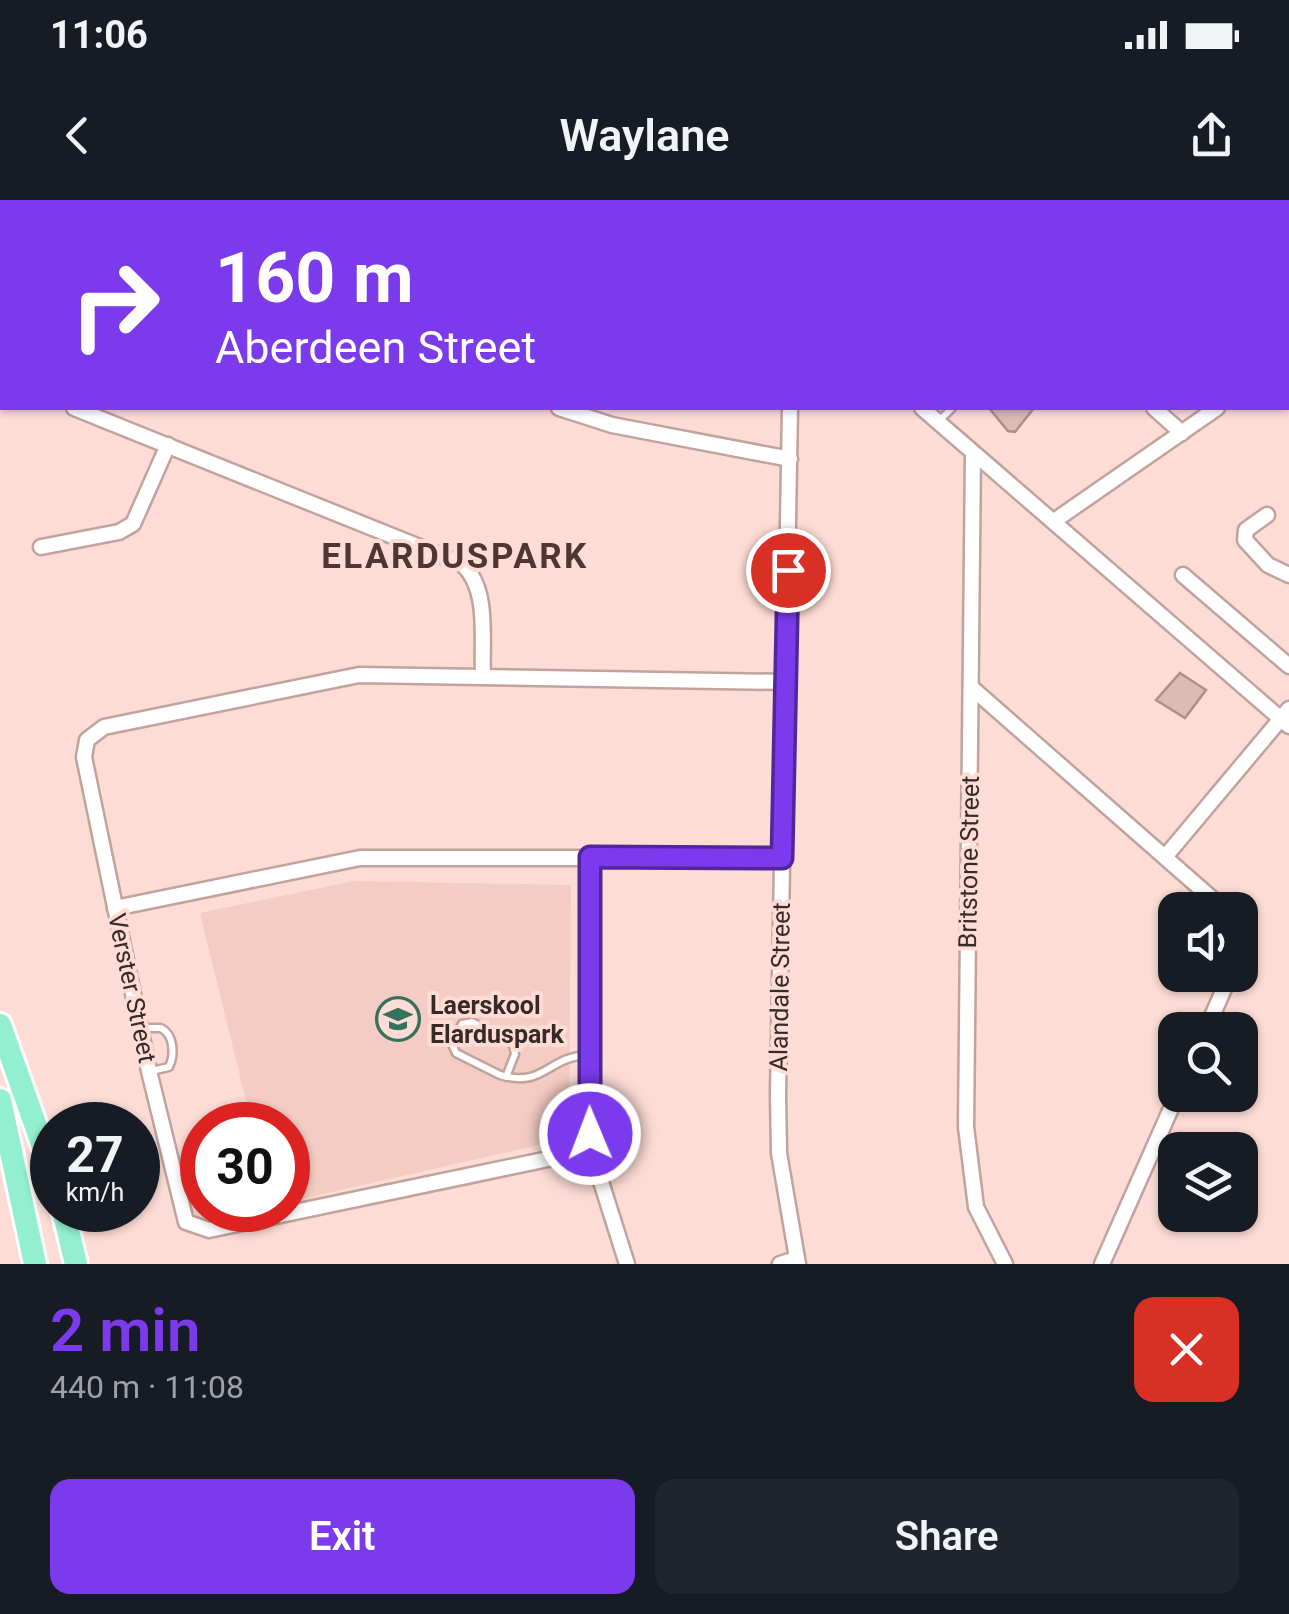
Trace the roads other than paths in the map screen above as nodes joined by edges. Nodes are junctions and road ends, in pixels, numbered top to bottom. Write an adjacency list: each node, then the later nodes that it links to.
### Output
1 (79, 410): 10 (street)
2 (565, 410): 12 (street)
3 (790, 410): 12 (street, Alandale Street)
4 (924, 410): 8 (street)
5 (950, 410): 8 (lane)
6 (1156, 410): 9 (street)
7 (1215, 410): 9 (street)
8 (938, 422): 11 (street)
9 (1182, 432): 14 (street)
10 (168, 445): 15 (street); 19 (street)
11 (973, 453): 14 (street); 21 (street, Britstone Street)
12 (790, 459): 20 (street, Alandale Street)
13 (1267, 515): 17 (street)
14 (1054, 522): 22 (street)
15 (40, 547)
16 (1182, 575): 18 (street)
17 (1289, 575)
18 (1289, 666)
19 (483, 674): 20 (street); 27 (street, Verster Street)
20 (785, 682): 25 (street, Alandale Street)
21 (972, 688): 24 (street); 45 (street, Britstone Street)
22 (1286, 718): 24 (street)
23 (590, 857): 25 (street); 27 (street); 30 (street)
24 (1165, 857): 26 (street)
25 (782, 858): 40 (street, Alandale Street)
26 (1204, 892)
27 (115, 908): 29 (street, Verster Street)
28 (0, 1025): 34 (main road)
29 (140, 1028): 31 (street, Verster Street); 31 (lane)
30 (588, 1055): 32 (lane); 36 (street)
31 (149, 1071): 38 (street, Verster Street)
32 (506, 1077): 32 (lane)
33 (0, 1100): 41 (main road)
34 (30, 1110)
35 (1170, 1112): 46 (street)
36 (591, 1150): 38 (street, Verster Street); 43 (street)
37 (180, 1185): 38 (lane)
38 (176, 1186)
39 (68, 1232): 42 (main road)
40 (797, 1262): 44 (street)
41 (36, 1264)
42 (76, 1264)
43 (627, 1264)
44 (780, 1264)
45 (1005, 1264)
46 (1102, 1264)

